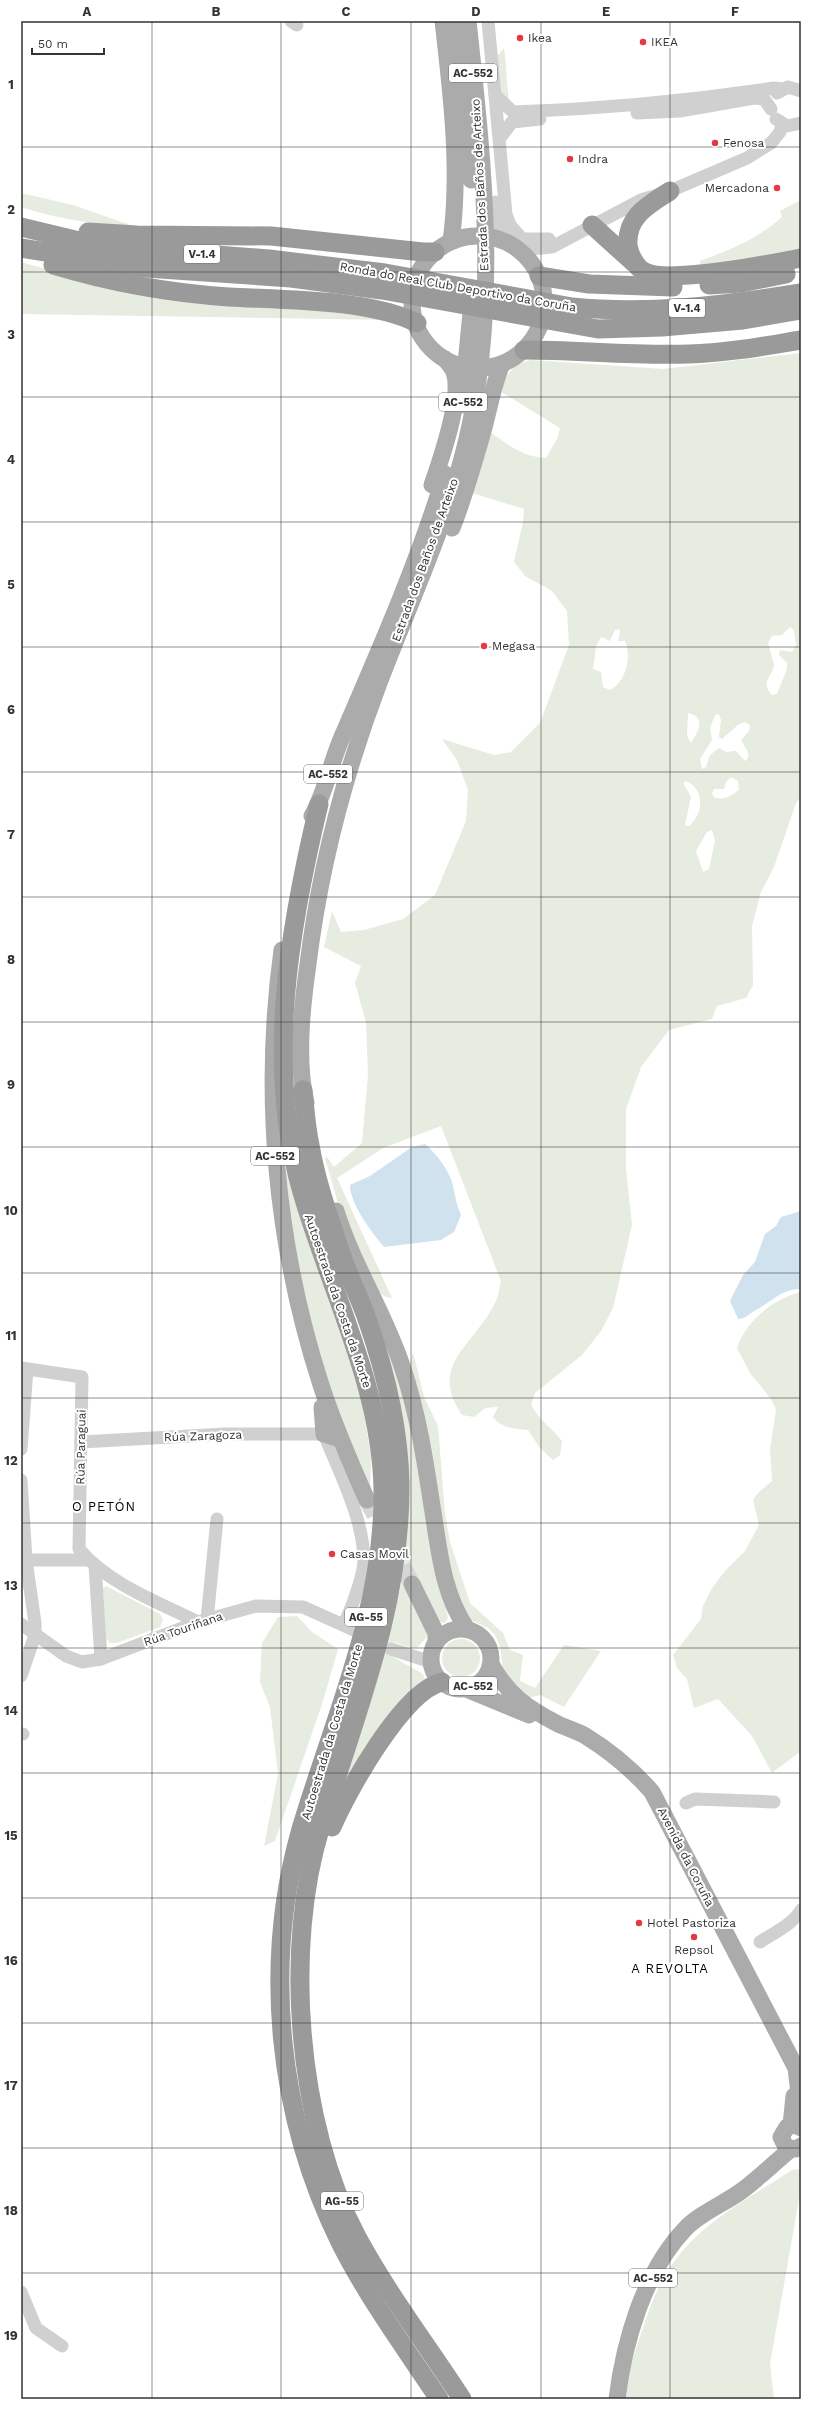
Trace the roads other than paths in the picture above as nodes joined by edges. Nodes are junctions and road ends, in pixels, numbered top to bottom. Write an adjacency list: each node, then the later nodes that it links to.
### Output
1 (443, 21): 19 (main road, AC-552)
2 (455, 21): 36 (main road, Estrada dos Baños de Arteixo / AC-552)
3 (468, 21): 37 (main road, Estrada dos Baños de Arteixo / AC-552)
4 (479, 21): 13 (street, Estrada dos Baños de Arteixo)
5 (488, 21): 8 (street, Estrada dos Baños de Arteixo)
6 (783, 89): 7 (street); 8 (street); 9 (street)
7 (801, 90)
8 (495, 95): 11 (street, Estrada dos Baños de Arteixo)
9 (771, 109): 10 (street); 11 (street)
10 (794, 126): 12 (street)
11 (500, 138): 13 (street, Estrada dos Baños de Arteixo); 18 (street, Estrada dos Baños de Arteixo)
12 (670, 191): 15 (street); 24 (highway)
13 (496, 194): 17 (street, Estrada dos Baños de Arteixo)
14 (21, 219): 22 (highway)
15 (592, 225): 18 (street); 24 (highway)
16 (21, 227): 27 (highway, Ronda do Real Club Deportivo da Coruña / V-1.4)
17 (499, 238): 19 (main road); 21 (main road)
18 (567, 238): 21 (street)
19 (458, 239): 22 (main road)
20 (22, 248): 27 (highway, Ronda do Real Club Deportivo da Coruña / V-1.4); 31 (highway)
21 (519, 250): 26 (main road)
22 (435, 252): 31 (main road)
23 (801, 258): 24 (highway)
24 (635, 264)
25 (801, 272): 26 (highway)
26 (539, 276): 33 (main road)
27 (383, 282): 30 (highway, Ronda do Real Club Deportivo da Coruña / V-1.4)
28 (801, 293): 30 (highway, Ronda do Real Club Deportivo da Coruña / V-1.4)
29 (801, 310): 30 (highway, Ronda do Real Club Deportivo da Coruña / V-1.4)
30 (572, 317)
31 (417, 323): 34 (main road)
32 (801, 340): 33 (highway)
33 (524, 350): 35 (main road)
34 (451, 361): 35 (main road); 36 (main road, AC-552)
35 (496, 366): 37 (main road, AC-552)
36 (338, 745): 37 (main road, Estrada dos Baños de Arteixo / AC-552)
37 (328, 806): 38 (main road, Estrada dos Baños de Arteixo / AC-552); 40 (main road, AC-552); 73 (highway, Autoestrada da Costa da Morte / AG-55)
38 (303, 1090): 51 (main road, AC-552); 66 (highway, Autoestrada da Costa da Morte / AG-55)
39 (24, 1369): 41 (street, Rúa Paraguai); 42 (street)
40 (332, 1437): 41 (street, Rúa Zaragoza); 44 (main road); 49 (street, Rúa Touriñana)
41 (81, 1442): 47 (street, Rúa Paraguai)
42 (21, 1449)
43 (21, 1480): 46 (street)
44 (367, 1500)
45 (217, 1519): 49 (street)
46 (26, 1560): 47 (street); 52 (street)
47 (92, 1563): 49 (street); 55 (street)
48 (412, 1584): 53 (main road)
49 (202, 1621): 55 (street, Rúa Touriñana)
50 (21, 1624): 52 (street, Rúa Touriñana)
51 (467, 1629): 53 (main road); 57 (main road, AC-552)
52 (35, 1635): 55 (street, Rúa Touriñana); 58 (street)
53 (436, 1643): 56 (main road)
54 (391, 1649): 56 (street)
55 (101, 1659)
56 (431, 1662): 59 (main road, AC-552)
57 (491, 1664): 60 (main road, AC-552); 61 (main road, AC-552)
58 (21, 1676)
59 (442, 1682): 60 (main road, AC-552); 66 (highway)
60 (466, 1689): 61 (main road, AC-552)
61 (559, 1724): 67 (main road, Avenida da Coruña / AC-552)
62 (774, 1802): 63 (street)
63 (686, 1803)
64 (801, 1910): 65 (street)
65 (760, 1942)
66 (299, 1974): 74 (highway, Autoestrada da Costa da Morte / AG-55)
67 (796, 2068): 68 (main road, Avenida da Coruña / AC-552); 69 (main road, AC-552)
68 (801, 2111)
69 (796, 2127): 70 (main road, AC-552)
70 (792, 2145): 75 (main road, AC-552)
71 (21, 2292): 72 (street)
72 (62, 2346)
73 (440, 2399)
74 (462, 2399)
75 (617, 2399)

